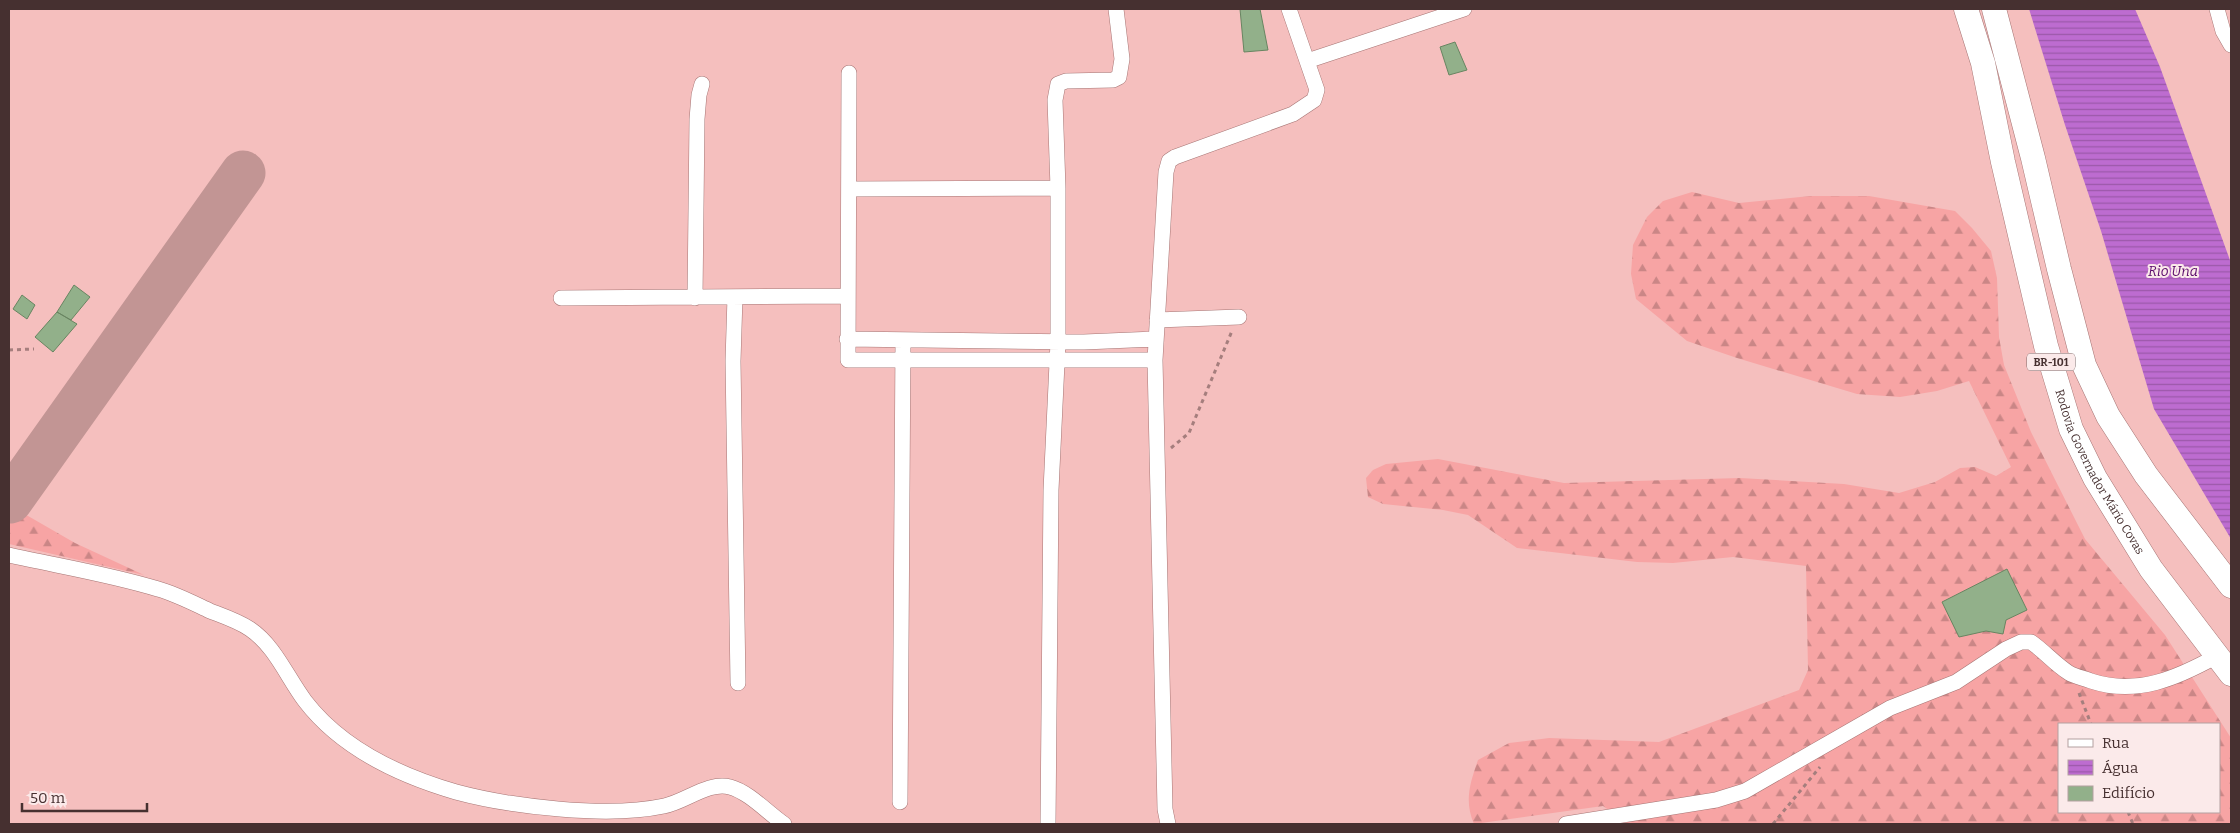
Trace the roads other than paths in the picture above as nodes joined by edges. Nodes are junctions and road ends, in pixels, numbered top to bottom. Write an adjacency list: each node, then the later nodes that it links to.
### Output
1 (1116, 9): 11 (street)
2 (1289, 9): 8 (street)
3 (1464, 9): 8 (street)
4 (1966, 9): 28 (highway, Rodovia Governador Mário Covas / BR-101)
5 (1994, 9): 27 (highway, BR-101)
6 (2217, 9): 7 (street)
7 (2231, 45)
8 (1307, 61): 18 (street)
9 (849, 73): 12 (street)
10 (702, 84): 16 (street)
11 (1058, 188): 12 (street); 22 (street)
12 (850, 190): 13 (street)
13 (848, 296): 14 (street); 19 (street)
14 (735, 297): 16 (street); 29 (street)
15 (561, 298): 16 (street)
16 (695, 298)
17 (1238, 317): 18 (street)
18 (1157, 320): 20 (street)
19 (847, 339): 21 (street); 24 (street)
20 (1156, 339): 22 (street); 23 (street)
21 (903, 340): 22 (street); 24 (street)
22 (1058, 342): 25 (street)
23 (1155, 360): 25 (street); 33 (street)
24 (903, 361): 25 (street); 30 (street)
25 (1056, 361): 32 (street)
26 (9, 555): 31 (street)
27 (2231, 586)
28 (2224, 665): 34 (street)
29 (738, 683)
30 (900, 802)
31 (784, 824)
32 (1048, 824)
33 (1168, 824)
34 (1566, 824)

